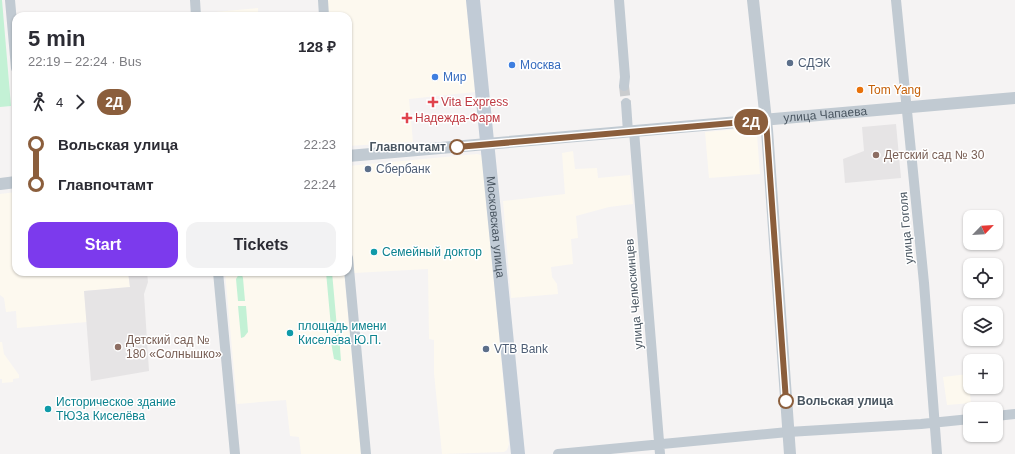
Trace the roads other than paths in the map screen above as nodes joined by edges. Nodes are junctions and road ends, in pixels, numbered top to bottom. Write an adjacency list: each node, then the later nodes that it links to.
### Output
1 (10, 0): 10 (street)
2 (195, 0): 8 (street)
3 (323, 0): 9 (street)
4 (473, 0): 17 (main road, Московская улица)
5 (619, 0): 11 (street)
6 (753, 0): 15 (street)
7 (896, 0): 14 (street, улица Гоголя)
8 (196, 12)
9 (324, 12)
10 (12, 23)
11 (624, 86)
12 (1015, 98): 14 (street, улица Чапаева)
13 (626, 103): 16 (street, улица Челюскинцев)
14 (907, 108): 15 (street, улица Чапаева); 26 (street, улица Гоголя)
15 (766, 120): 16 (street, улица Чапаева); 27 (street)
16 (631, 131): 17 (street, улица Чапаева); 28 (street, улица Челюскинцев)
17 (487, 144): 18 (street, улица Чапаева); 31 (main road, Московская улица)
18 (352, 156)
19 (12, 182): 20 (street)
20 (0, 184)
21 (218, 276): 29 (street)
22 (350, 276): 30 (street)
23 (1015, 414): 24 (street)
24 (1003, 415)
25 (963, 419): 26 (street)
26 (935, 422): 27 (street); 34 (street, улица Гоголя)
27 (788, 432): 28 (street); 33 (street)
28 (660, 449): 32 (street)
29 (236, 454)
30 (366, 454)
31 (518, 454)
32 (558, 454)
33 (790, 454)
34 (937, 454)

